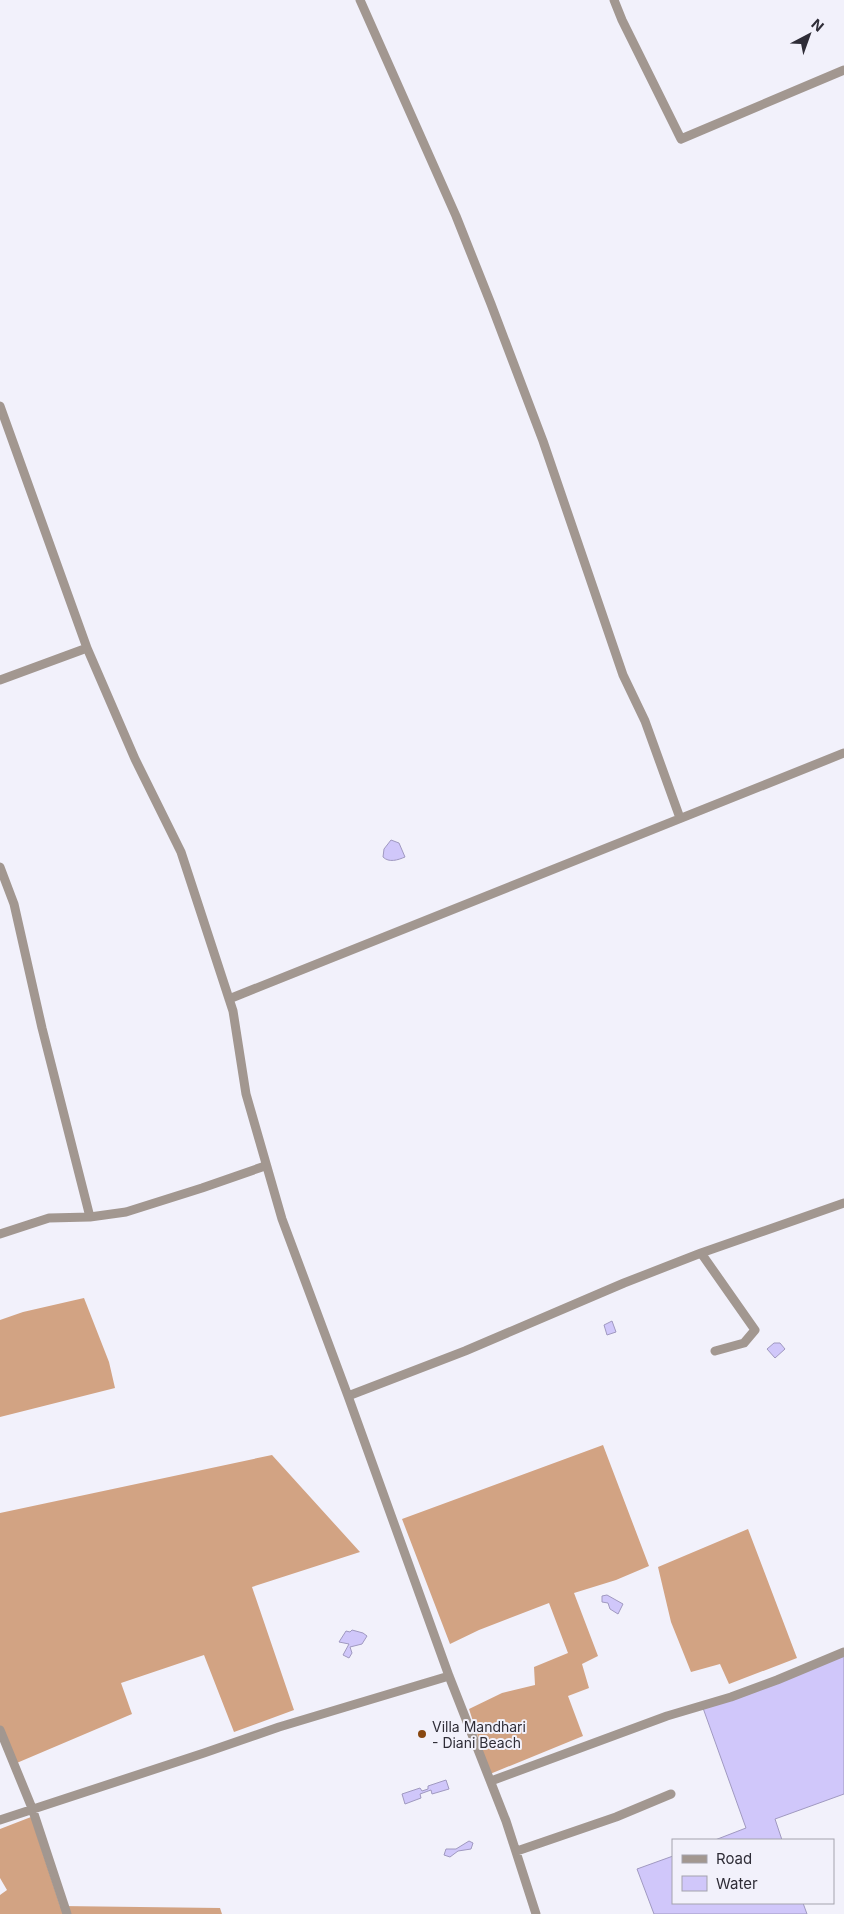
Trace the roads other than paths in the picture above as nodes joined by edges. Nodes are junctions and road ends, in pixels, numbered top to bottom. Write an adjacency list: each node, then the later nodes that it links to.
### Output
1 (360, 0): 8 (street)
2 (614, 0): 3 (street)
3 (844, 70)
4 (0, 406): 5 (street)
5 (87, 648): 6 (street); 10 (street)
6 (0, 680)
7 (844, 753): 8 (street)
8 (680, 818): 10 (street)
9 (0, 867): 13 (street)
10 (229, 999): 11 (street)
11 (266, 1166): 13 (street); 17 (street)
12 (844, 1203): 15 (street)
13 (90, 1217): 14 (street)
14 (0, 1234)
15 (701, 1253): 16 (street); 17 (street)
16 (715, 1351)
17 (348, 1396): 19 (street)
18 (844, 1652): 21 (street)
19 (450, 1676): 21 (street); 23 (street)
20 (0, 1730): 23 (street)
21 (491, 1781): 25 (street)
22 (671, 1794): 25 (street)
23 (32, 1808): 24 (street); 26 (street)
24 (0, 1820)
25 (517, 1851): 27 (street)
26 (67, 1914)
27 (536, 1914)

